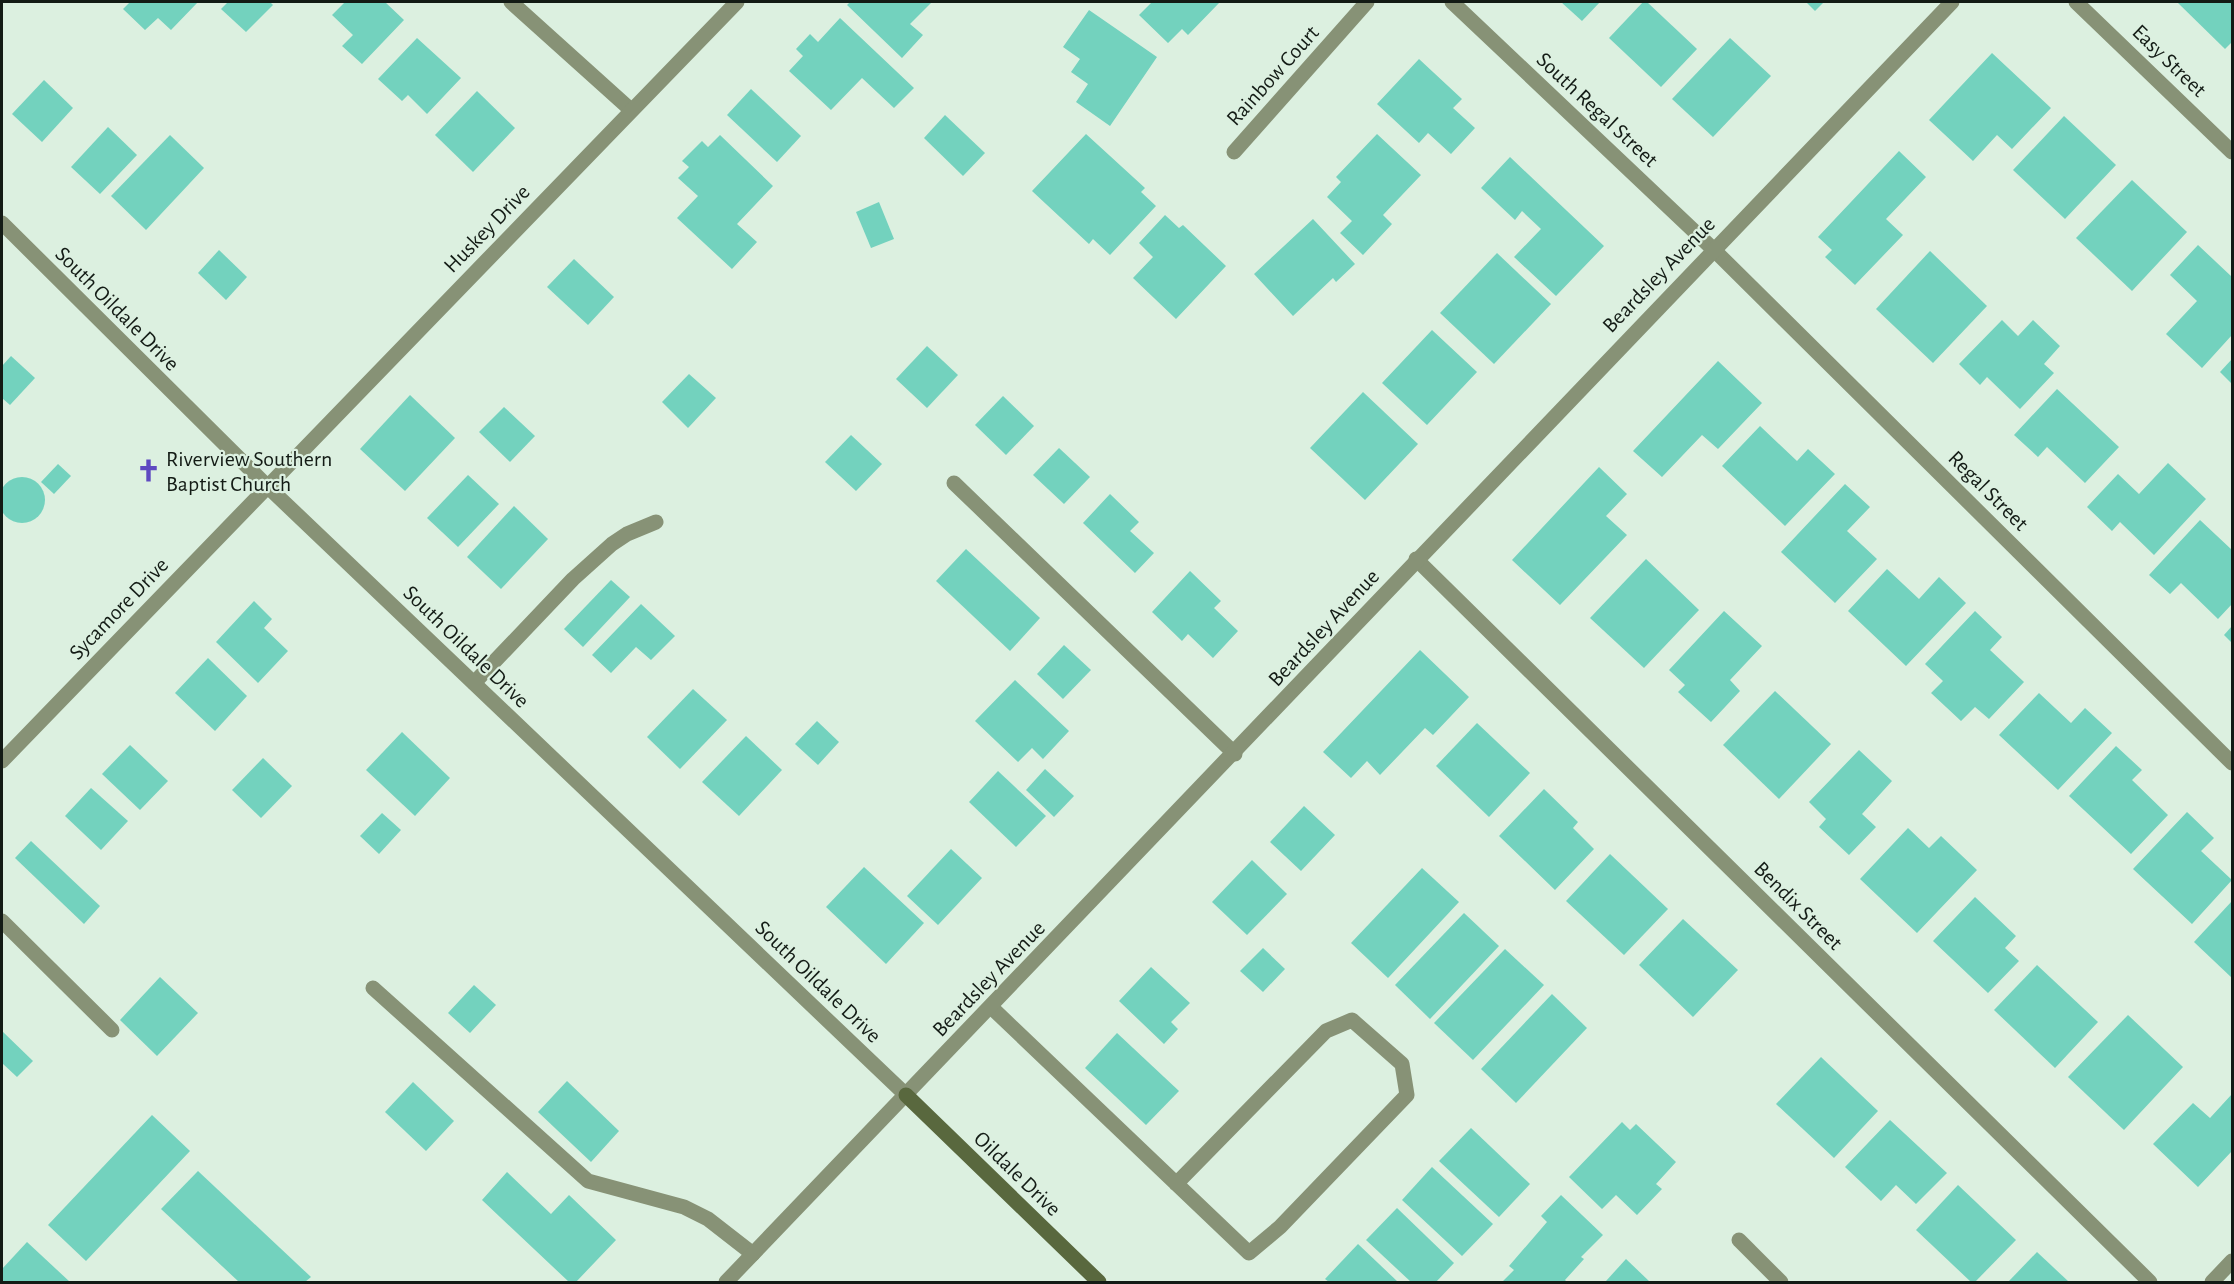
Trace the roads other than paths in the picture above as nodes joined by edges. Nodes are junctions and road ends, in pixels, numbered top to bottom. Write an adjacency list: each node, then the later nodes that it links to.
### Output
1 (511, 2): 7 (street)
2 (737, 2): 7 (street, Huskey Drive)
3 (1367, 2): 8 (street, Rainbow Court)
4 (1452, 2): 11 (street, South Regal Street)
5 (1952, 2): 11 (street, Beardsley Avenue)
6 (2076, 2): 9 (street, Easy Street)
7 (631, 110): 13 (street, Huskey Drive)
8 (1234, 152)
9 (2232, 152)
10 (2, 224): 13 (street, South Oildale Drive)
11 (1713, 249): 15 (street, Beardsley Avenue); 19 (street, Regal Street)
12 (954, 483): 17 (street)
13 (267, 486): 16 (street, South Oildale Drive); 18 (street, Sycamore Drive)
14 (656, 522): 16 (street)
15 (1416, 559): 17 (street, Beardsley Avenue); 32 (street, Bendix Street)
16 (474, 683): 24 (street, South Oildale Drive)
17 (1235, 754): 22 (street, Beardsley Avenue)
18 (2, 761)
19 (2232, 763)
20 (2, 921): 23 (street)
21 (373, 988): 27 (street)
22 (991, 1007): 24 (street, Beardsley Avenue); 25 (street)
23 (112, 1030)
24 (906, 1095): 27 (street, Beardsley Avenue); 30 (street, Oildale Drive)
25 (1176, 1184): 25 (street)
26 (1739, 1240): 31 (street)
27 (753, 1254): 29 (street, Beardsley Avenue)
28 (2232, 1261): 33 (street)
29 (726, 1282)
30 (1099, 1282)
31 (1781, 1282)
32 (2150, 1282)
33 (2212, 1282)

